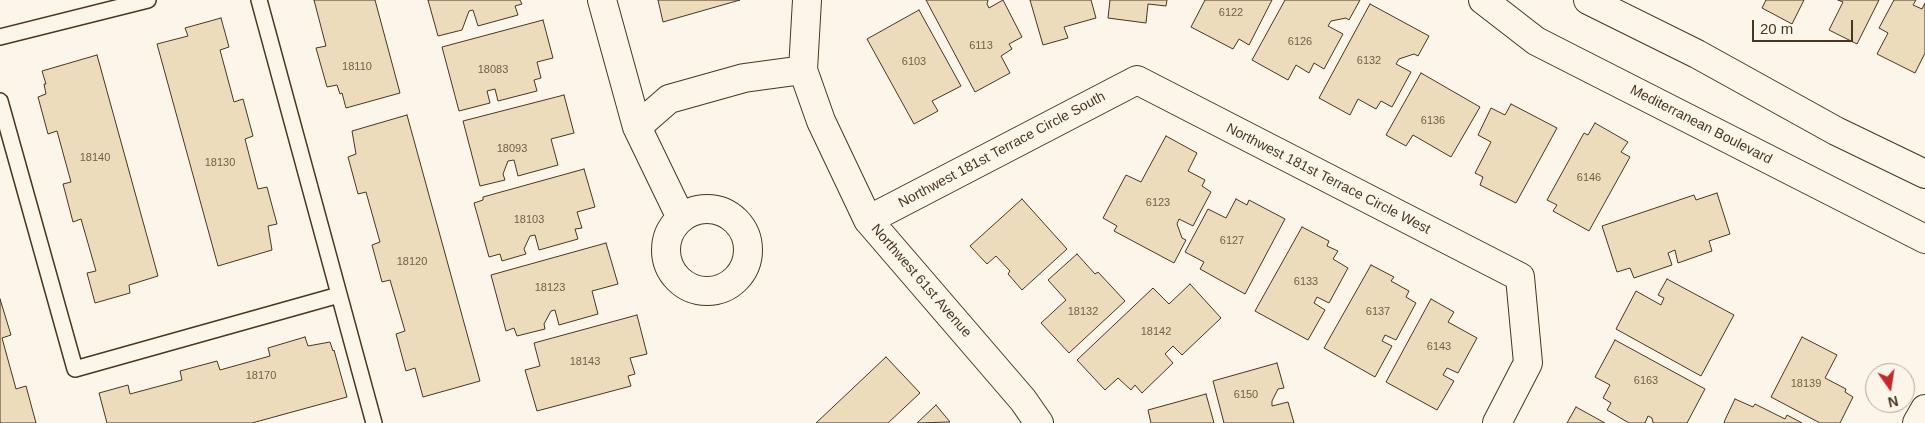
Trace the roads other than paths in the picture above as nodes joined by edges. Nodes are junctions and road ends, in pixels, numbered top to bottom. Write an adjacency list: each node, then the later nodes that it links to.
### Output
1 (148, 0): 7 (lane)
2 (259, 0): 16 (lane)
3 (602, 0): 11 (street)
4 (807, 0): 8 (street)
5 (1483, 0): 15 (street, Mediterranean Boulevard)
6 (1588, 0): 12 (street)
7 (0, 37)
8 (804, 70): 11 (street); 14 (street, Northwest 61st Avenue)
9 (1137, 80): 14 (street, Northwest 181st Terrace Circle South); 20 (street, Northwest 181st Terrace Circle West)
10 (0, 101): 16 (lane)
11 (636, 127): 13 (street)
12 (1925, 174)
13 (681, 218)
14 (868, 220): 19 (street, Northwest 61st Avenue)
15 (1925, 239)
16 (339, 295): 18 (lane)
17 (1925, 408): 21 (street)
18 (374, 423)
19 (1039, 423)
20 (1497, 423)
21 (1917, 423)

